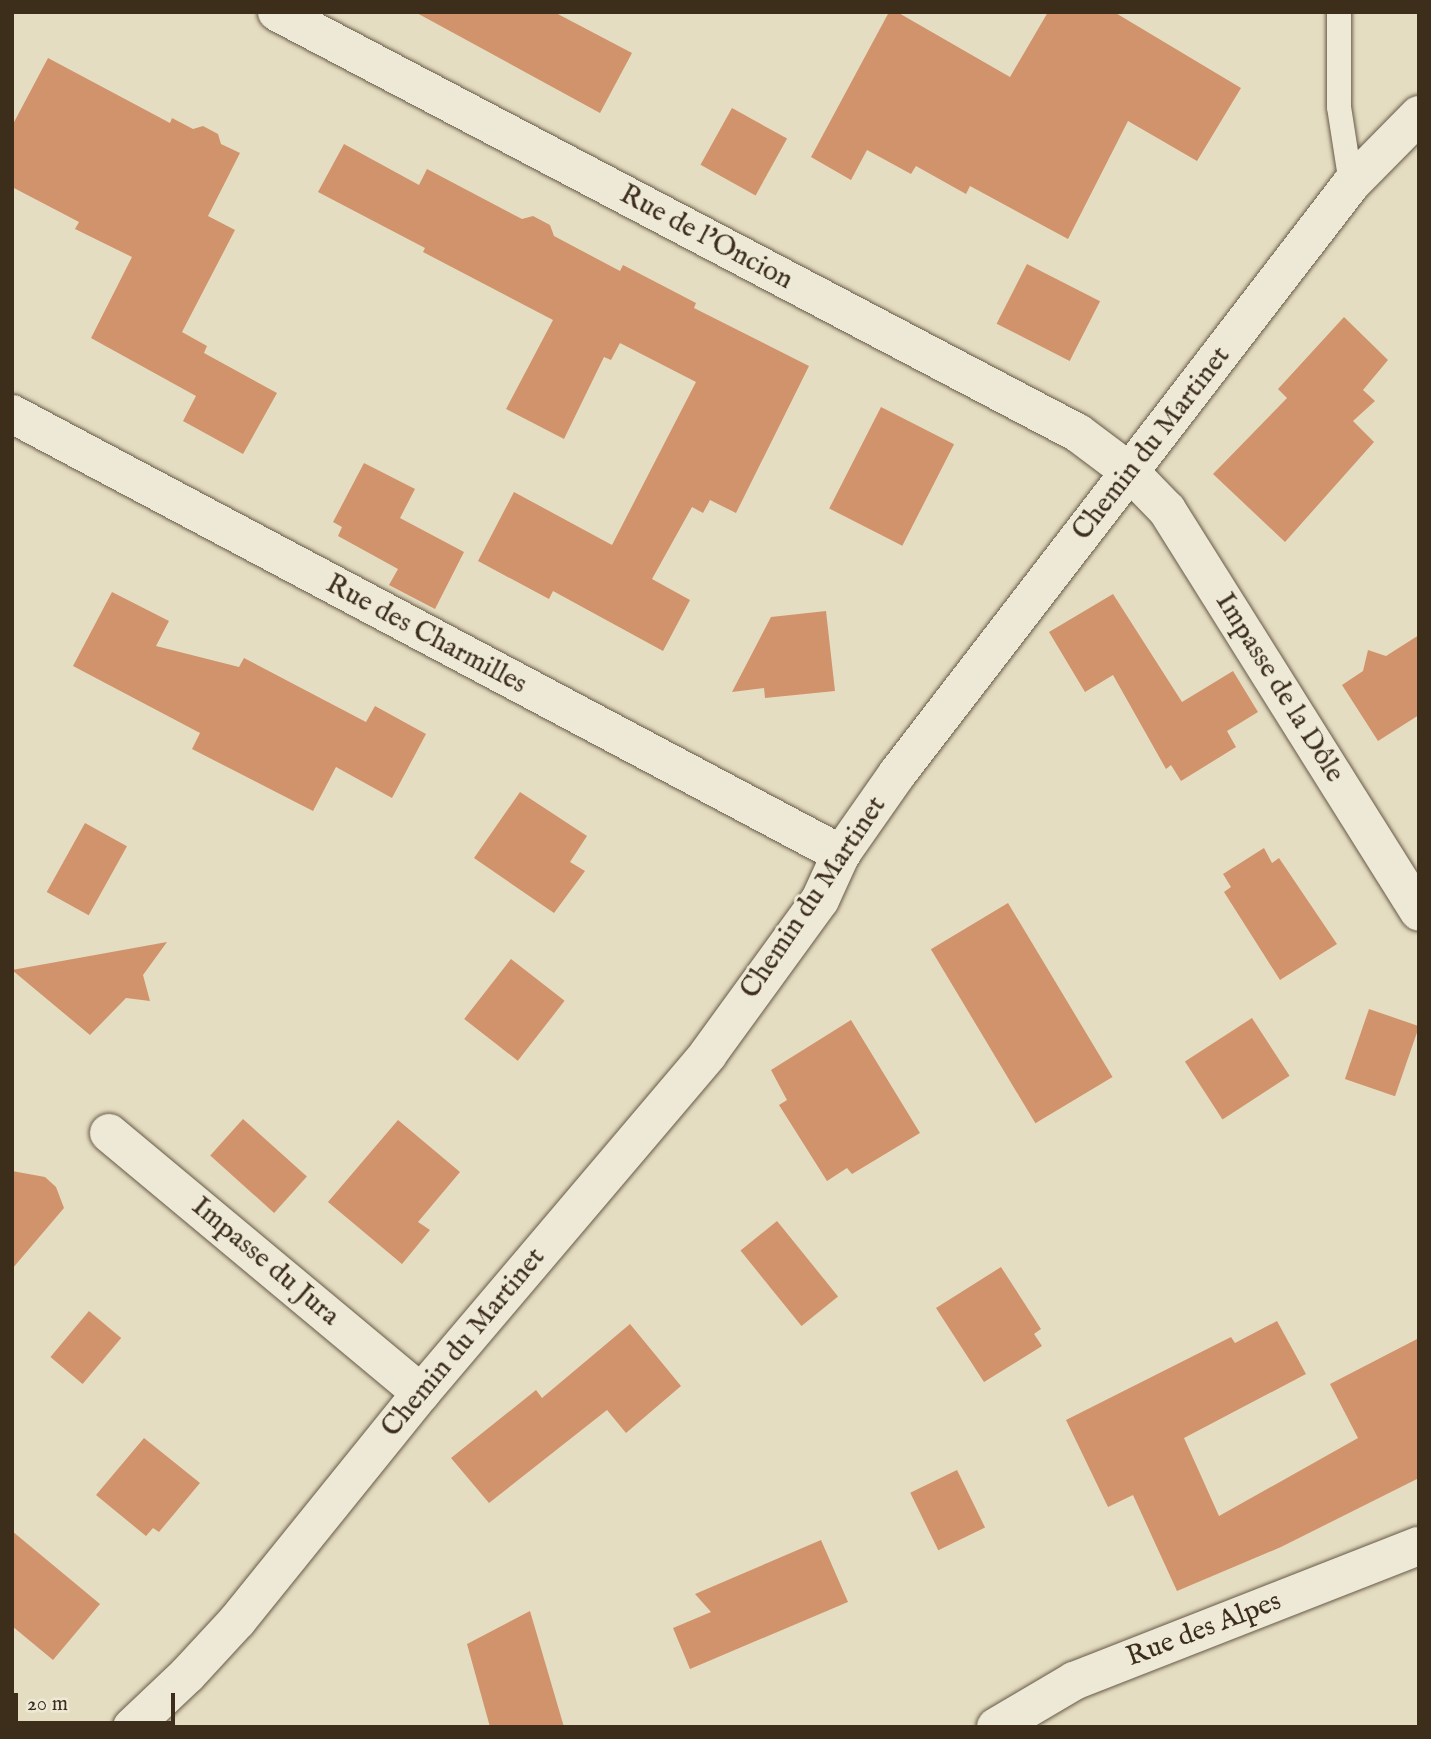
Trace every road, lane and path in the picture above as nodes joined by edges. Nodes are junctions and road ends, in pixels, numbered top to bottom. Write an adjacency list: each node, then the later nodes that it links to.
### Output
1 (277, 12): 6 (street, Rue de l'Oncion)
2 (1339, 12): 4 (lane)
3 (1419, 115): 4 (street, Chemin du Martinet)
4 (1351, 184): 6 (street, Chemin du Martinet)
5 (12, 414): 7 (street, Rue des Charmilles)
6 (1130, 472): 7 (street, Chemin du Martinet); 8 (street, Impasse de la Dôle)
7 (841, 854): 10 (street, Chemin du Martinet)
8 (1419, 911)
9 (109, 1133): 10 (street, Impasse du Jura)
10 (421, 1393): 12 (street, Chemin du Martinet)
11 (1419, 1546): 13 (street, Rue des Alpes)
12 (132, 1727)
13 (996, 1727)

